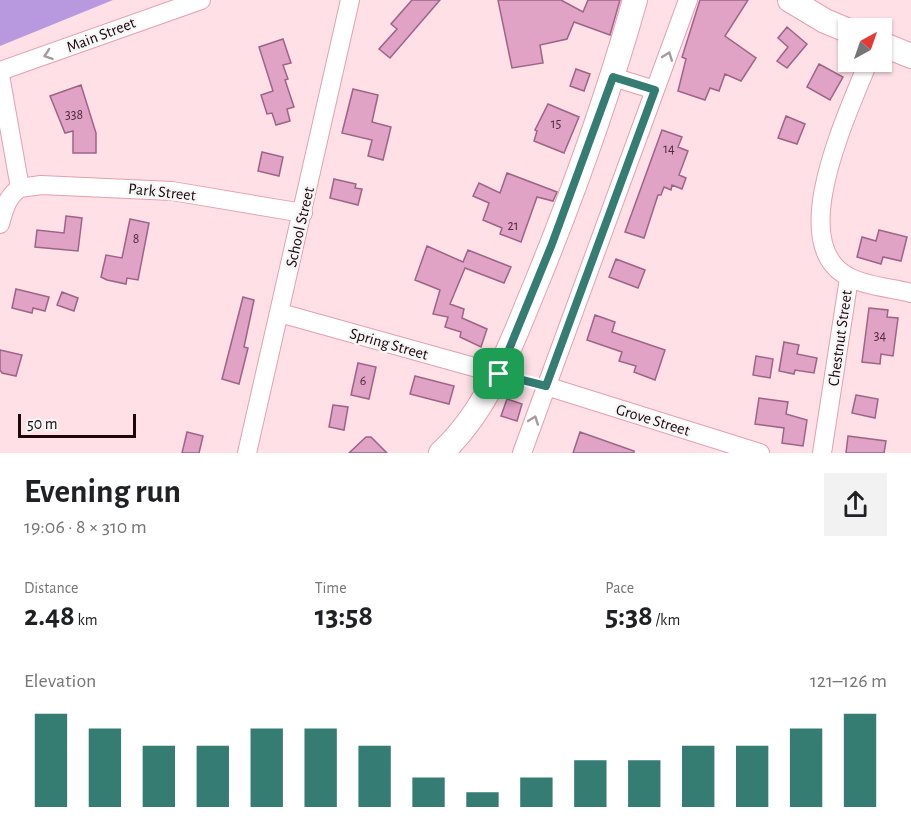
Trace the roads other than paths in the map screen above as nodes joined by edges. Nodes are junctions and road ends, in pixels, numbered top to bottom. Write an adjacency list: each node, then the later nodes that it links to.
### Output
1 (201, 0): 10 (street, Main Street, one-way to 10)
2 (350, 0): 14 (street, School Street)
3 (635, 0): 11 (main road)
4 (688, 0): 12 (street, one-way to 4)
5 (790, 0): 6 (main road)
6 (838, 26)
7 (892, 48): 8 (main road)
8 (911, 56)
9 (865, 72): 16 (street, Chestnut Street)
10 (0, 73): 13 (street)
11 (613, 77): 12 (street); 19 (main road)
12 (655, 90): 20 (street)
13 (20, 188): 14 (street, Park Street); 15 (street)
14 (303, 213): 18 (street, School Street)
15 (0, 224)
16 (849, 278): 17 (street); 25 (street, Chestnut Street)
17 (911, 293)
18 (280, 313): 19 (street, Spring Street); 21 (street, School Street)
19 (499, 374): 22 (main road)
20 (546, 386): 23 (street, one-way to 20); 24 (street, Grove Street)
21 (247, 453)
22 (441, 453)
23 (522, 453)
24 (760, 453)
25 (822, 453)

